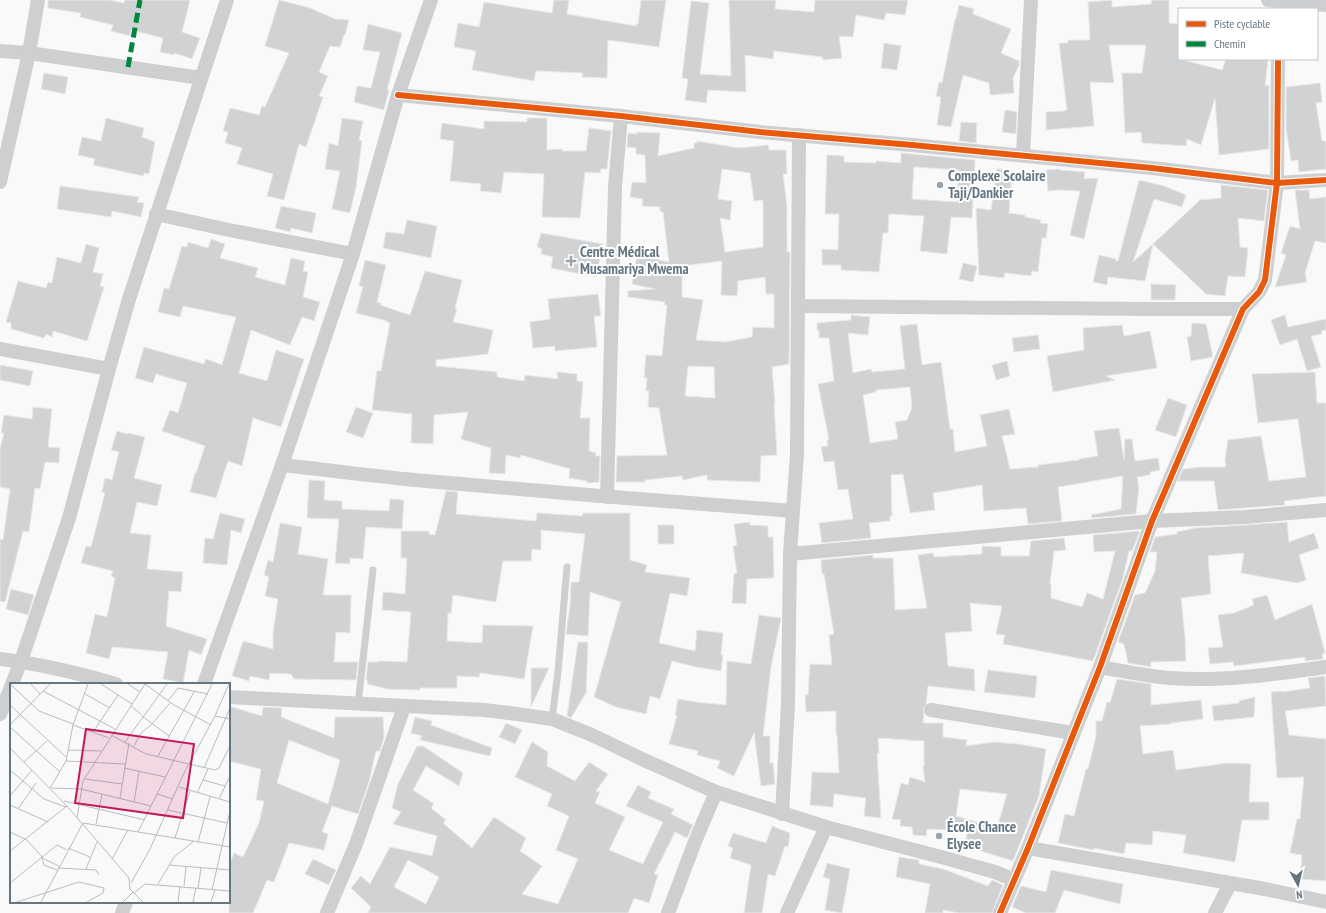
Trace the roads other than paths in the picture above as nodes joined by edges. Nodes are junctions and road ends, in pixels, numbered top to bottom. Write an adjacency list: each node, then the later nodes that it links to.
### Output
1 (38, 0): 8 (street)
2 (227, 0): 10 (street)
3 (431, 0): 11 (street)
4 (1031, 0): 14 (street)
5 (1276, 3): 6 (street)
6 (1326, 5)
7 (0, 51): 8 (street)
8 (29, 53): 10 (street); 16 (street)
9 (1278, 60): 17 (street)
10 (201, 78): 18 (street)
11 (398, 96): 12 (street); 19 (street)
12 (621, 116): 13 (street); 25 (street)
13 (799, 135): 14 (street); 20 (street)
14 (1023, 155): 17 (street)
15 (1326, 180): 17 (street)
16 (0, 182)
17 (1278, 183): 21 (street)
18 (156, 214): 19 (street); 23 (street)
19 (353, 254): 24 (street)
20 (798, 306): 21 (street); 27 (street)
21 (1243, 309): 28 (street)
22 (0, 349): 23 (street)
23 (109, 369): 33 (street)
24 (282, 465): 25 (street); 38 (street)
25 (607, 497): 27 (street)
26 (1326, 510): 28 (street)
27 (793, 511): 29 (street)
28 (1152, 521): 29 (street); 34 (street)
29 (790, 554): 48 (street)
30 (567, 567): 45 (lane)
31 (373, 570): 41 (lane)
32 (0, 659): 33 (street)
33 (21, 662): 36 (street); 37 (street)
34 (1100, 667): 35 (street); 46 (street)
35 (1326, 667)
36 (12, 683)
37 (112, 683)
38 (204, 683)
39 (10, 689): 44 (street)
40 (230, 697): 41 (street)
41 (358, 704): 42 (street)
42 (404, 707): 45 (street); 56 (street)
43 (931, 710): 46 (street)
44 (0, 714)
45 (552, 719): 47 (street)
46 (1073, 733): 50 (street)
47 (716, 792): 48 (street); 57 (street)
48 (782, 814): 49 (street)
49 (826, 827): 51 (street); 58 (street)
50 (1028, 848): 51 (street); 52 (street)
51 (1014, 880): 59 (street)
52 (1230, 884): 53 (street); 60 (street)
53 (1326, 902)
54 (126, 903): 55 (street)
55 (122, 913)
56 (327, 913)
57 (668, 913)
58 (787, 913)
59 (1000, 913)
60 (1215, 913)

